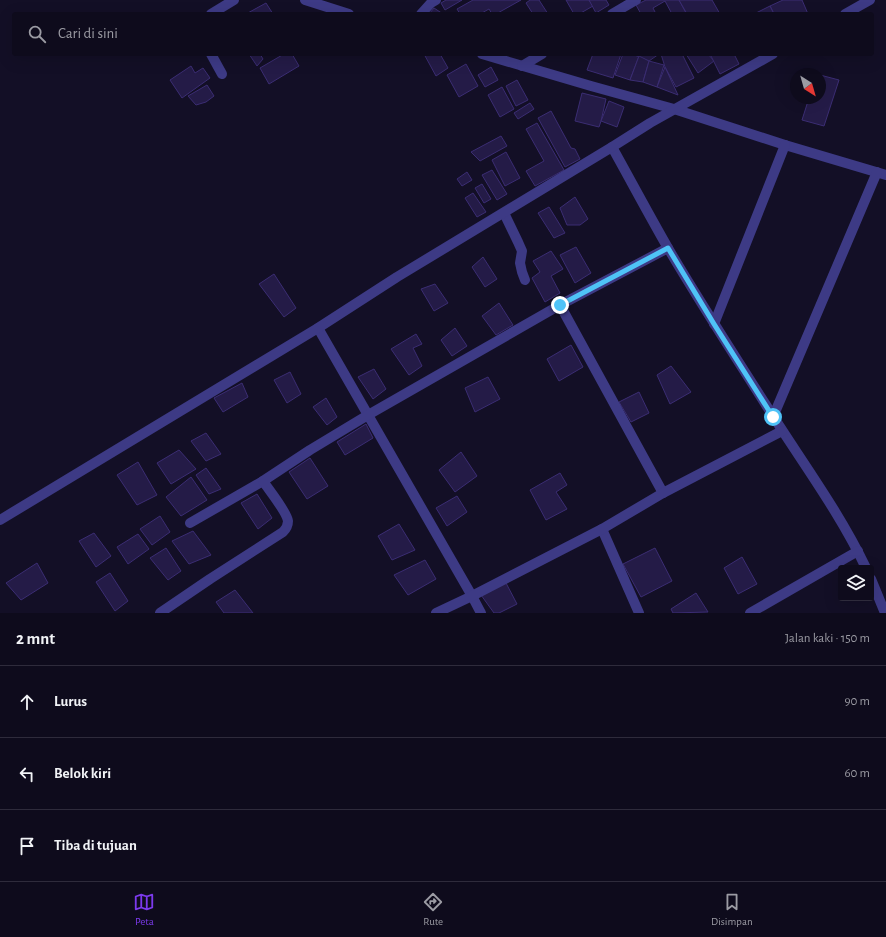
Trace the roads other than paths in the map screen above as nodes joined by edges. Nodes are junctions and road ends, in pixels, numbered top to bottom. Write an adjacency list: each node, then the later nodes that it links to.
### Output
1 (234, 0): 6 (street)
2 (305, 0): 7 (street)
3 (636, 0): 9 (street)
4 (870, 0): 10 (street)
5 (432, 1): 8 (street)
6 (214, 12)
7 (343, 12)
8 (423, 12)
9 (615, 12)
10 (849, 12)
11 (212, 56): 16 (street)
12 (489, 56): 15 (street)
13 (539, 56): 15 (street)
14 (769, 56): 17 (street)
15 (522, 66): 17 (street)
16 (222, 74)
17 (674, 109): 18 (street); 19 (street)
18 (785, 145): 20 (street); 25 (street)
19 (612, 147): 21 (street); 22 (street)
20 (882, 174): 28 (street)
21 (504, 213): 23 (street); 26 (street)
22 (668, 248): 24 (street); 25 (street)
23 (525, 280)
24 (560, 305): 27 (street); 31 (street)
25 (714, 324): 28 (street)
26 (318, 328): 27 (street); 32 (street)
27 (368, 415): 30 (street); 38 (street)
28 (773, 417): 29 (street)
29 (782, 431): 31 (street); 35 (street)
30 (263, 481): 33 (street); 39 (street)
31 (663, 493): 34 (street)
32 (0, 520)
33 (190, 523)
34 (602, 529): 38 (street); 42 (street)
35 (858, 551): 36 (street); 43 (street)
36 (865, 565)
37 (874, 586): 44 (street)
38 (472, 596): 40 (street); 41 (street)
39 (160, 613)
40 (436, 613)
41 (481, 613)
42 (639, 613)
43 (750, 613)
44 (885, 613)

